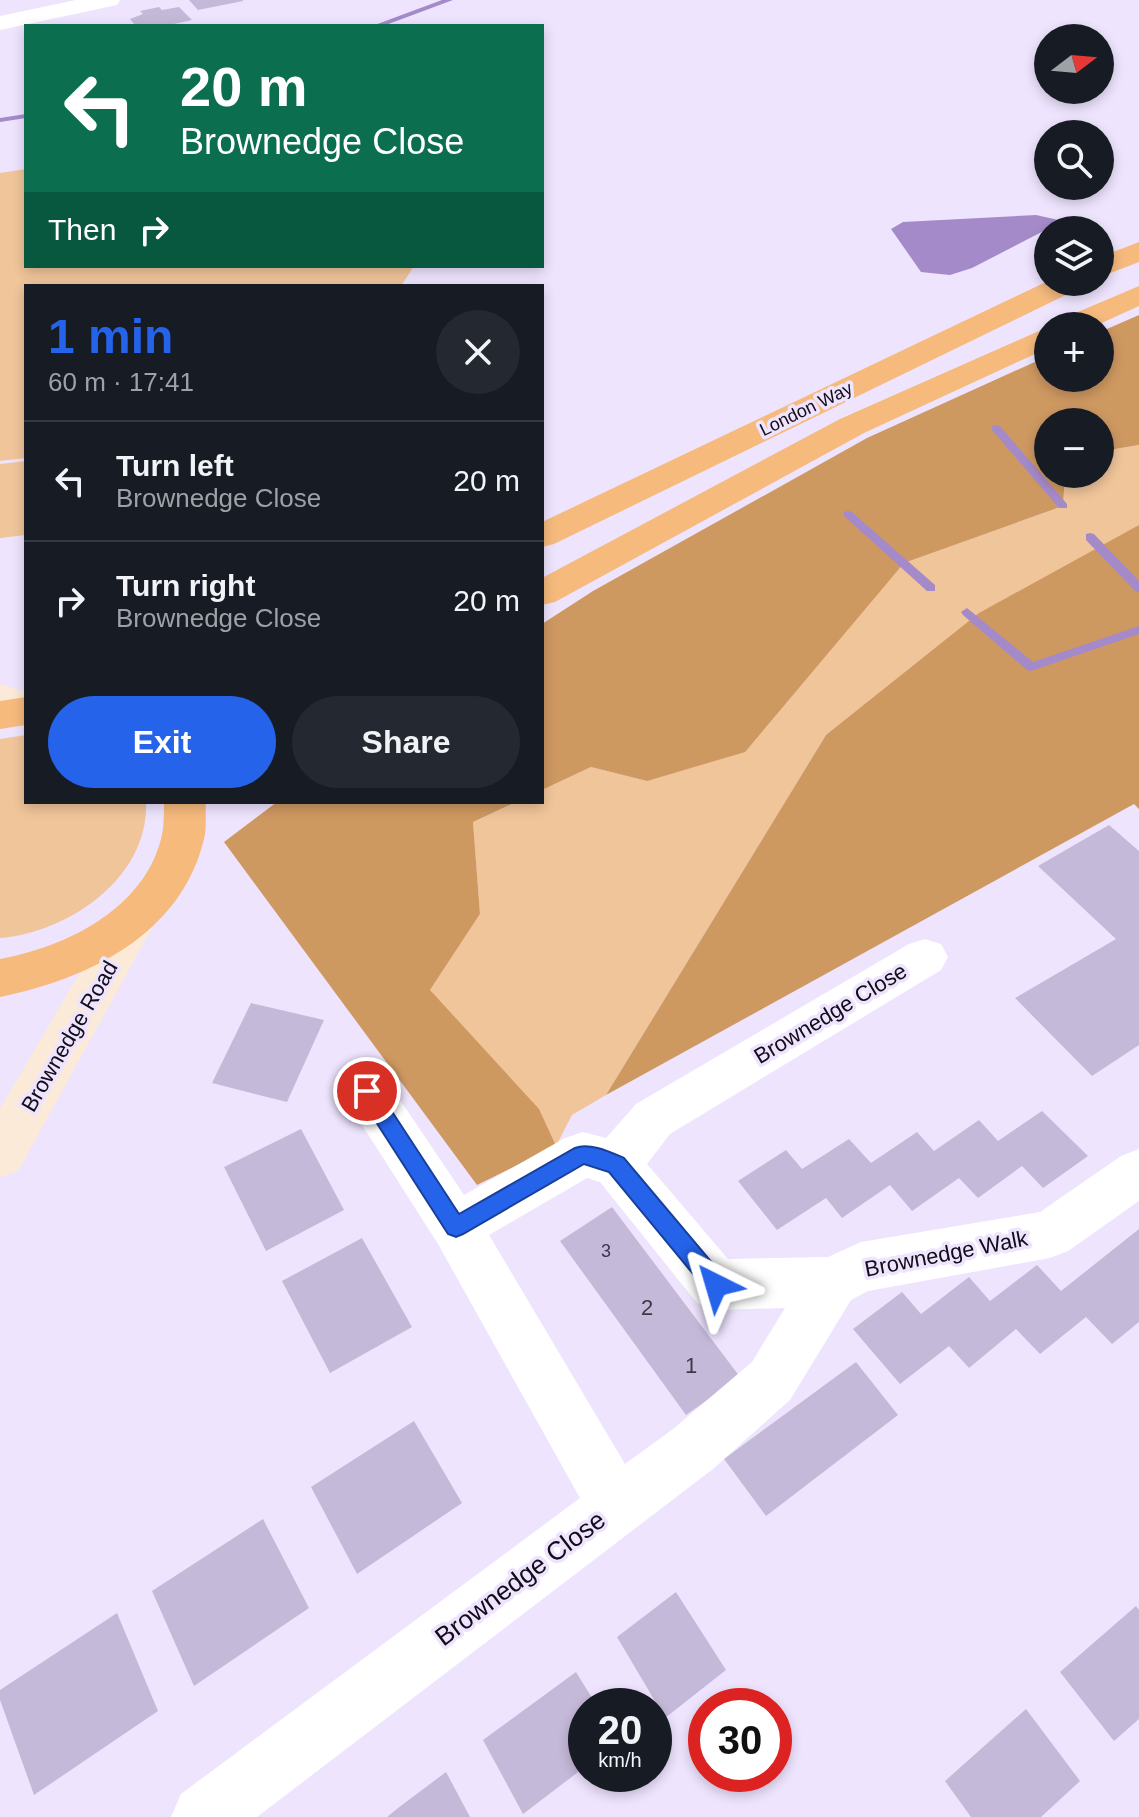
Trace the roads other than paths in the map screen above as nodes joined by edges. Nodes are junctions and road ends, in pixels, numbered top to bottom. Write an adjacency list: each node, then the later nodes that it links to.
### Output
1 (109, 0): 2 (street)
2 (0, 23)
3 (1139, 251): 4 (highway)
4 (1114, 262)
5 (1139, 295): 7 (highway)
6 (1041, 296): 9 (highway, London Way)
7 (1101, 312)
8 (1034, 342): 10 (highway, London Way)
9 (544, 535)
10 (544, 592)
11 (0, 698): 12 (main road)
12 (24, 708)
13 (24, 709): 14 (highway)
14 (0, 715)
15 (194, 809): 16 (highway)
16 (136, 917): 18 (highway); 20 (main road, Brownedge Road)
17 (925, 957): 21 (street, Brownedge Close)
18 (0, 978)
19 (367, 1091): 23 (street, Brownedge Close)
20 (0, 1155)
21 (616, 1164): 23 (street); 24 (street, Brownedge Walk)
22 (1139, 1172): 24 (street, Brownedge Walk)
23 (456, 1227): 25 (street, Brownedge Close)
24 (832, 1282): 25 (street)
25 (617, 1506): 26 (street, Brownedge Close)
26 (204, 1817)

